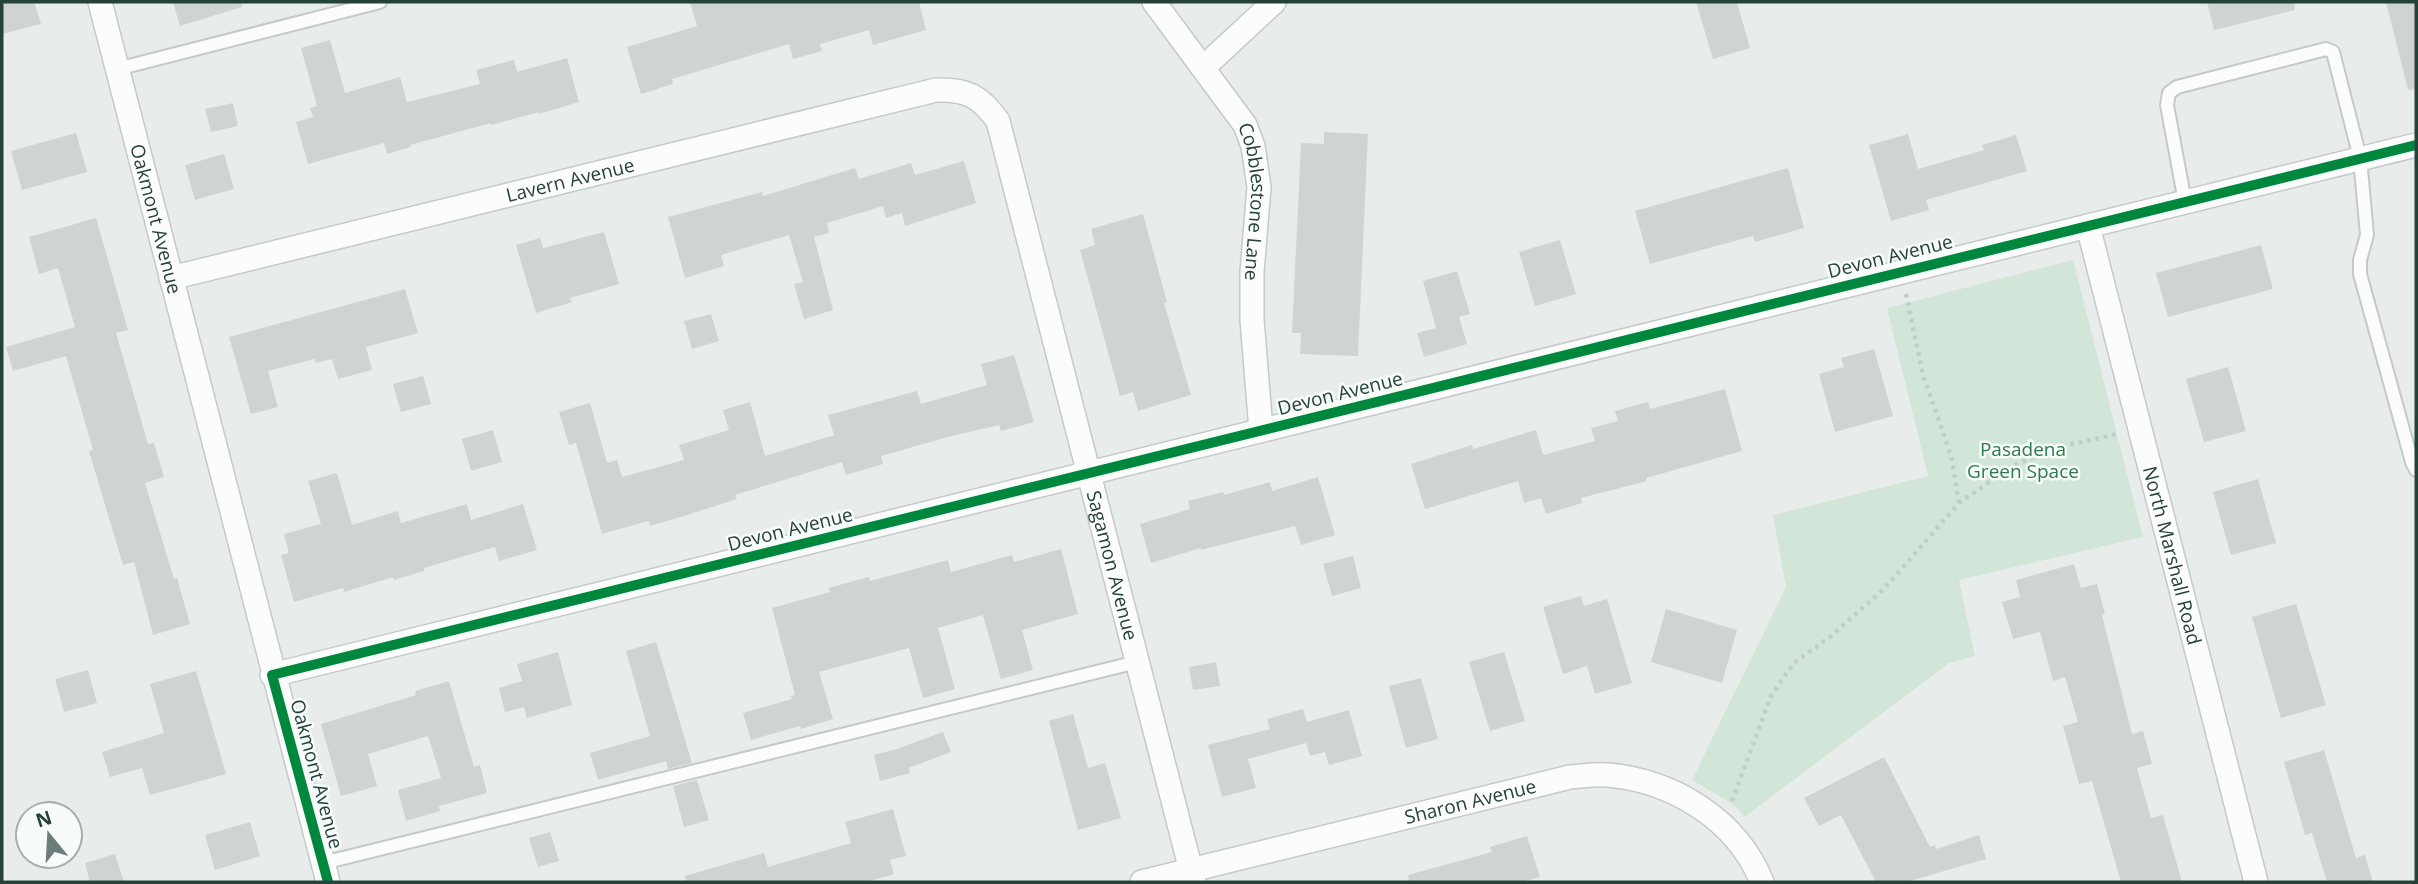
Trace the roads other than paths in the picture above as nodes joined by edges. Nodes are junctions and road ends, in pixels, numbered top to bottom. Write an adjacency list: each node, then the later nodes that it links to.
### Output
1 (100, 2): 6 (street, Oakmont Avenue)
2 (380, 2): 6 (lane)
3 (1154, 2): 5 (street, Cobblestone Lane)
4 (1274, 2): 5 (street)
5 (1203, 68): 13 (street, Cobblestone Lane)
6 (117, 69): 12 (street, Oakmont Avenue)
7 (971, 94): 12 (street, Lavern Avenue); 15 (street, Sagamon Avenue)
8 (2416, 145): 9 (street, Devon Avenue)
9 (2360, 159): 10 (street, Devon Avenue); 10 (lane); 14 (lane)
10 (2185, 202): 11 (street, Devon Avenue)
11 (2088, 226): 13 (street, Devon Avenue); 22 (street, North Marshall Road)
12 (171, 278): 17 (street, Oakmont Avenue)
13 (1261, 430): 15 (street, Devon Avenue)
14 (2416, 470)
15 (1088, 473): 16 (street, Sagamon Avenue); 17 (street, Devon Avenue)
16 (1137, 662): 18 (lane); 19 (street, Sagamon Avenue)
17 (272, 675): 18 (street, Oakmont Avenue)
18 (325, 873)
19 (1192, 876): 20 (street, Sharon Avenue); 21 (street, Sharon Avenue)
20 (1142, 882)
21 (1762, 882)
22 (2256, 882)

